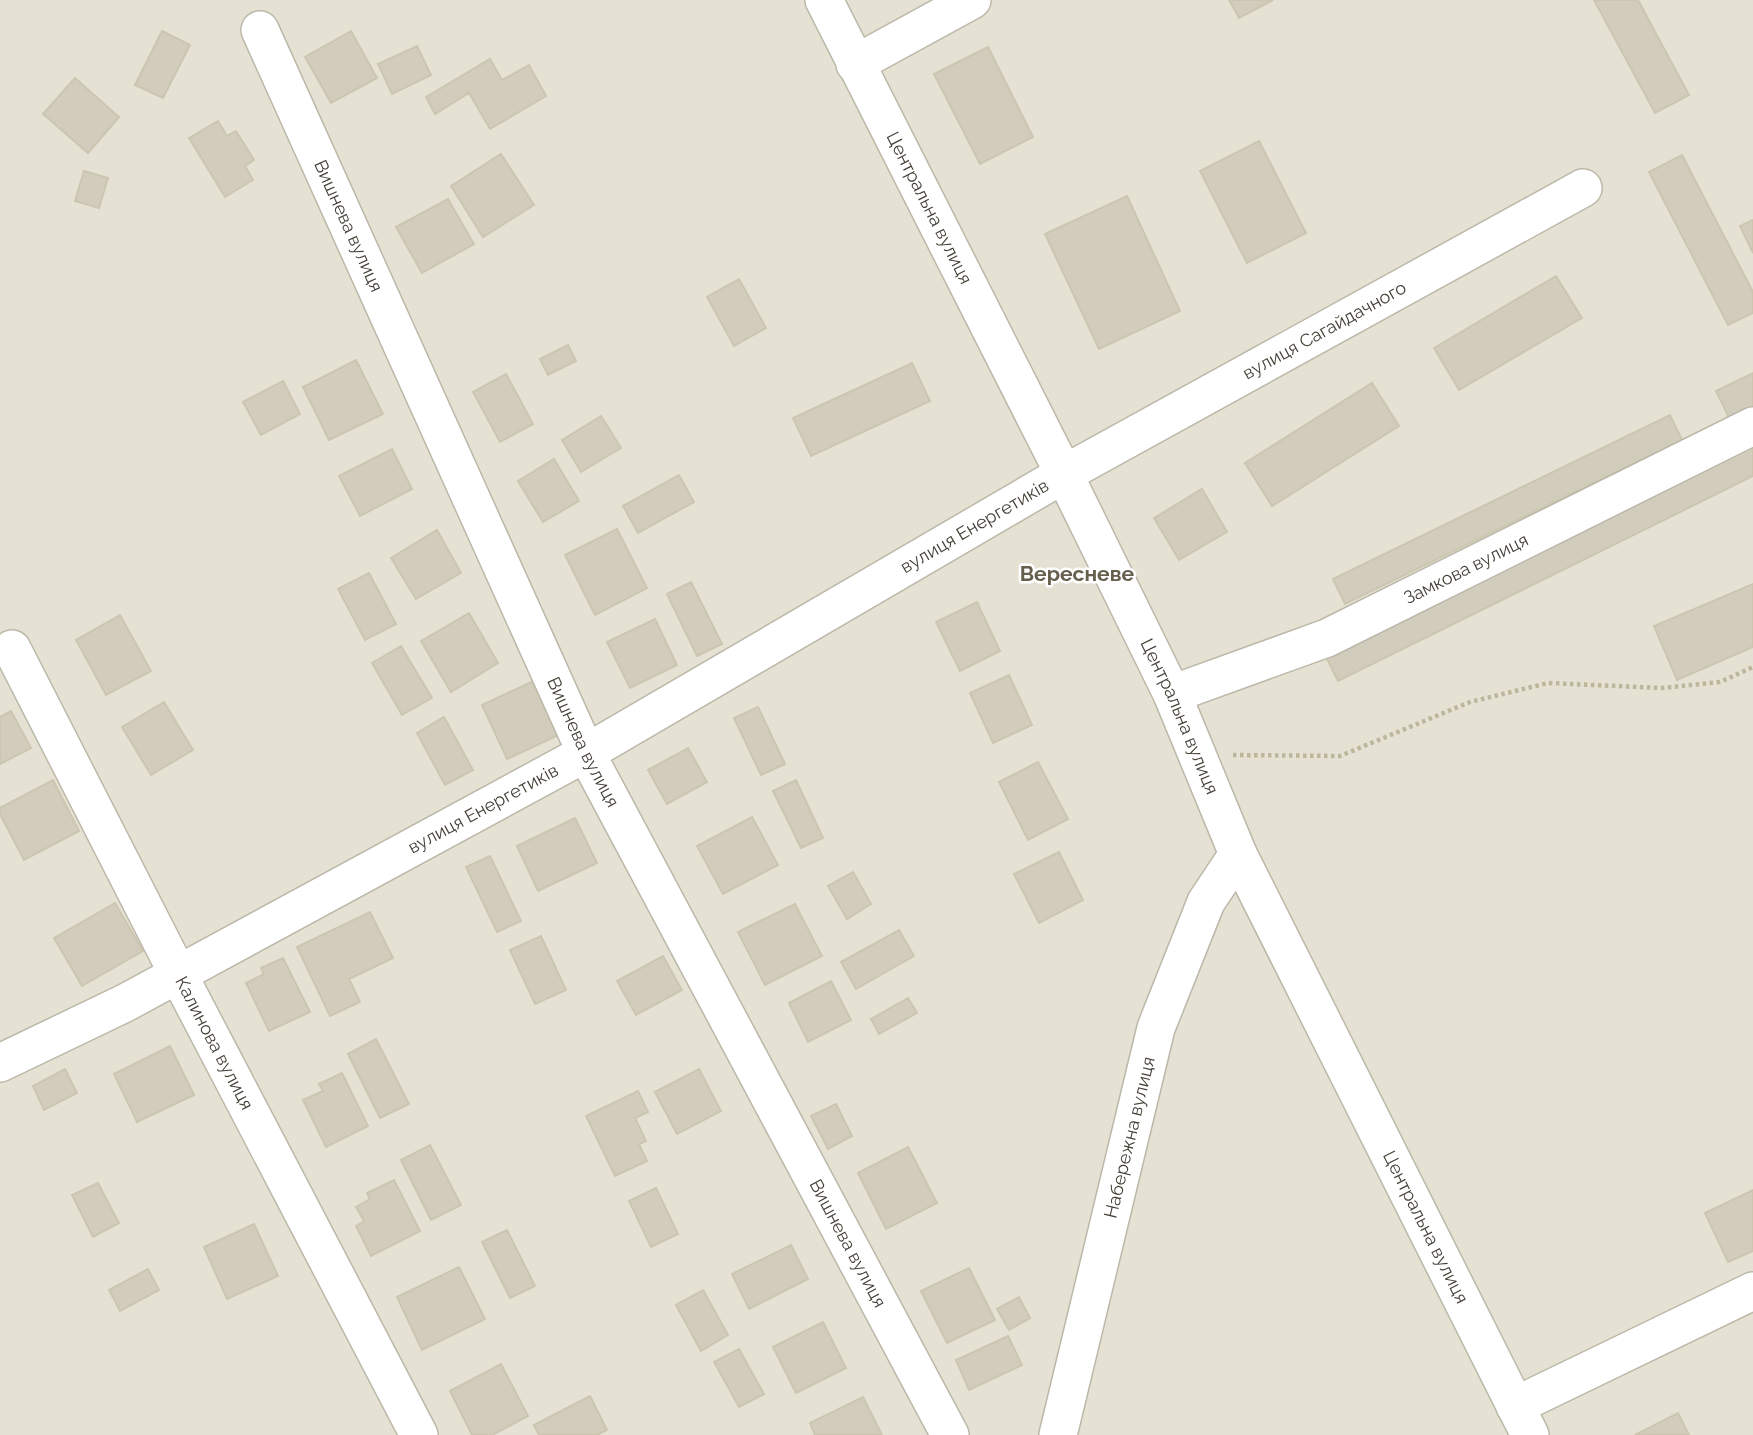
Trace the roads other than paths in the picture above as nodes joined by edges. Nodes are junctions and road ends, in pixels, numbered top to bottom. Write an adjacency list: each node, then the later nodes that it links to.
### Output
1 (824, 0): 4 (street, Центральна вулиця)
2 (972, 0): 4 (street)
3 (261, 30): 10 (street, Вишнева вулиця)
4 (855, 64): 7 (street, Центральна вулиця)
5 (1583, 188): 7 (street, вулиця Сагайдачного)
6 (1753, 426): 9 (street, Замкова вулиця)
7 (1064, 474): 9 (street, Центральна вулиця); 10 (street, вулиця Енергетиків)
8 (12, 649): 12 (street, Калинова вулиця)
9 (1172, 694): 11 (street, Центральна вулиця)
10 (586, 753): 12 (street, вулиця Енергетиків); 17 (street, Вишнева вулиця)
11 (1238, 854): 15 (street, Центральна вулиця); 18 (street, Набережна вулиця)
12 (177, 974): 13 (street, вулиця Енергетиків); 16 (street, Калинова вулиця)
13 (0, 1063)
14 (1753, 1291): 15 (street)
15 (1522, 1420)
16 (419, 1435)
17 (950, 1435)
18 (1058, 1435)

